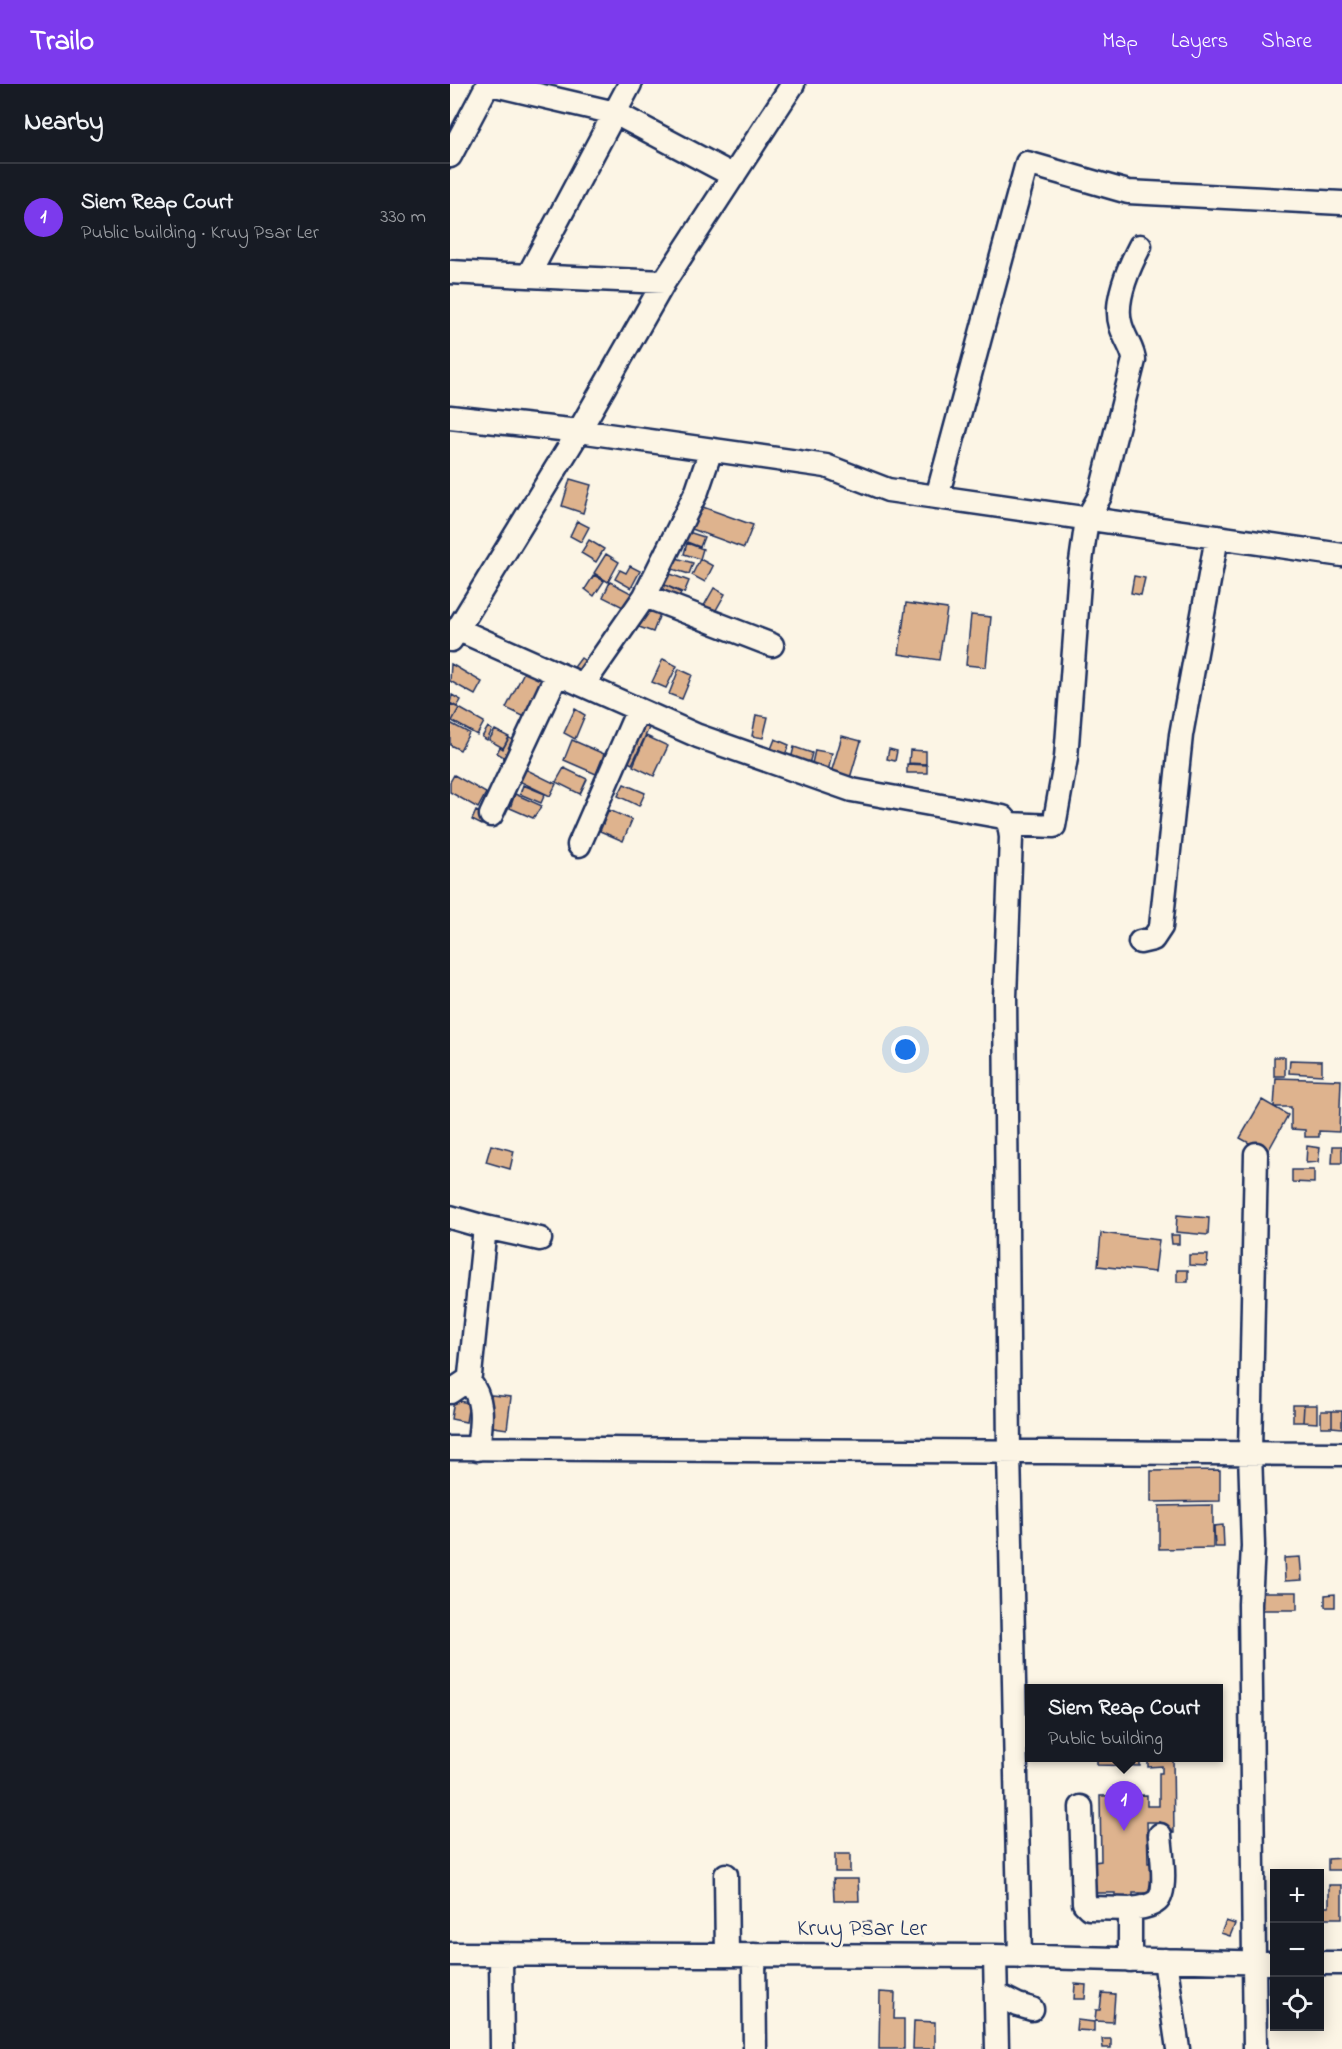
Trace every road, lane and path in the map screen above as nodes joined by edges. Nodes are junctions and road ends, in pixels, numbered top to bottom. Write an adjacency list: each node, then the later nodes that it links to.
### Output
1 (490, 84): 4 (street); 5 (street)
2 (630, 84): 4 (street)
3 (793, 84): 6 (street)
4 (615, 113): 6 (street); 10 (street)
5 (450, 156)
6 (734, 176): 11 (street)
7 (1342, 203): 15 (street)
8 (1140, 246): 16 (street)
9 (450, 272): 10 (street)
10 (528, 276): 11 (street)
11 (664, 282): 13 (street)
12 (450, 417): 13 (street)
13 (579, 431): 14 (street); 20 (street)
14 (711, 450): 15 (street); 19 (street)
15 (937, 497): 16 (street)
16 (1087, 519): 17 (street); 26 (street)
17 (1216, 537): 18 (street); 28 (street)
18 (1342, 555)
19 (645, 596): 21 (street); 23 (street)
20 (454, 636): 22 (street)
21 (772, 645)
22 (557, 674): 23 (street); 25 (street)
23 (583, 685): 24 (street)
24 (638, 710): 26 (street); 27 (street)
25 (491, 815)
26 (1009, 824): 36 (street)
27 (579, 845)
28 (1140, 942)
29 (1256, 1154): 37 (street)
30 (450, 1217): 31 (street)
31 (485, 1227): 32 (street); 33 (street)
32 (540, 1239)
33 (459, 1386): 35 (street)
34 (450, 1448): 35 (street)
35 (478, 1449): 36 (street)
36 (1009, 1452): 37 (street); 48 (street)
37 (1250, 1452): 38 (street); 51 (street)
38 (1342, 1454)
39 (1081, 1807): 42 (street)
40 (1160, 1835): 42 (street)
41 (726, 1875): 45 (street)
42 (1130, 1909): 49 (street)
43 (450, 1954): 44 (street, Kruy Psar Ler)
44 (501, 1954): 45 (street, Kruy Psar Ler); 56 (street)
45 (727, 1954): 46 (street, Kruy Psar Ler)
46 (754, 1955): 47 (street, Kruy Psar Ler); 57 (street)
47 (995, 1956): 48 (street, Kruy Psar Ler); 54 (street)
48 (1020, 1957): 49 (street, Kruy Psar Ler)
49 (1130, 1960): 50 (street, Kruy Psar Ler)
50 (1166, 1960): 51 (street, Kruy Psar Ler); 59 (street)
51 (1264, 1963): 60 (street)
52 (1324, 1963): 53 (street)
53 (1342, 1963)
54 (996, 1994): 55 (street); 58 (street)
55 (1032, 2009)
56 (502, 2049)
57 (755, 2049)
58 (997, 2049)
59 (1178, 2049)
60 (1255, 2049)

